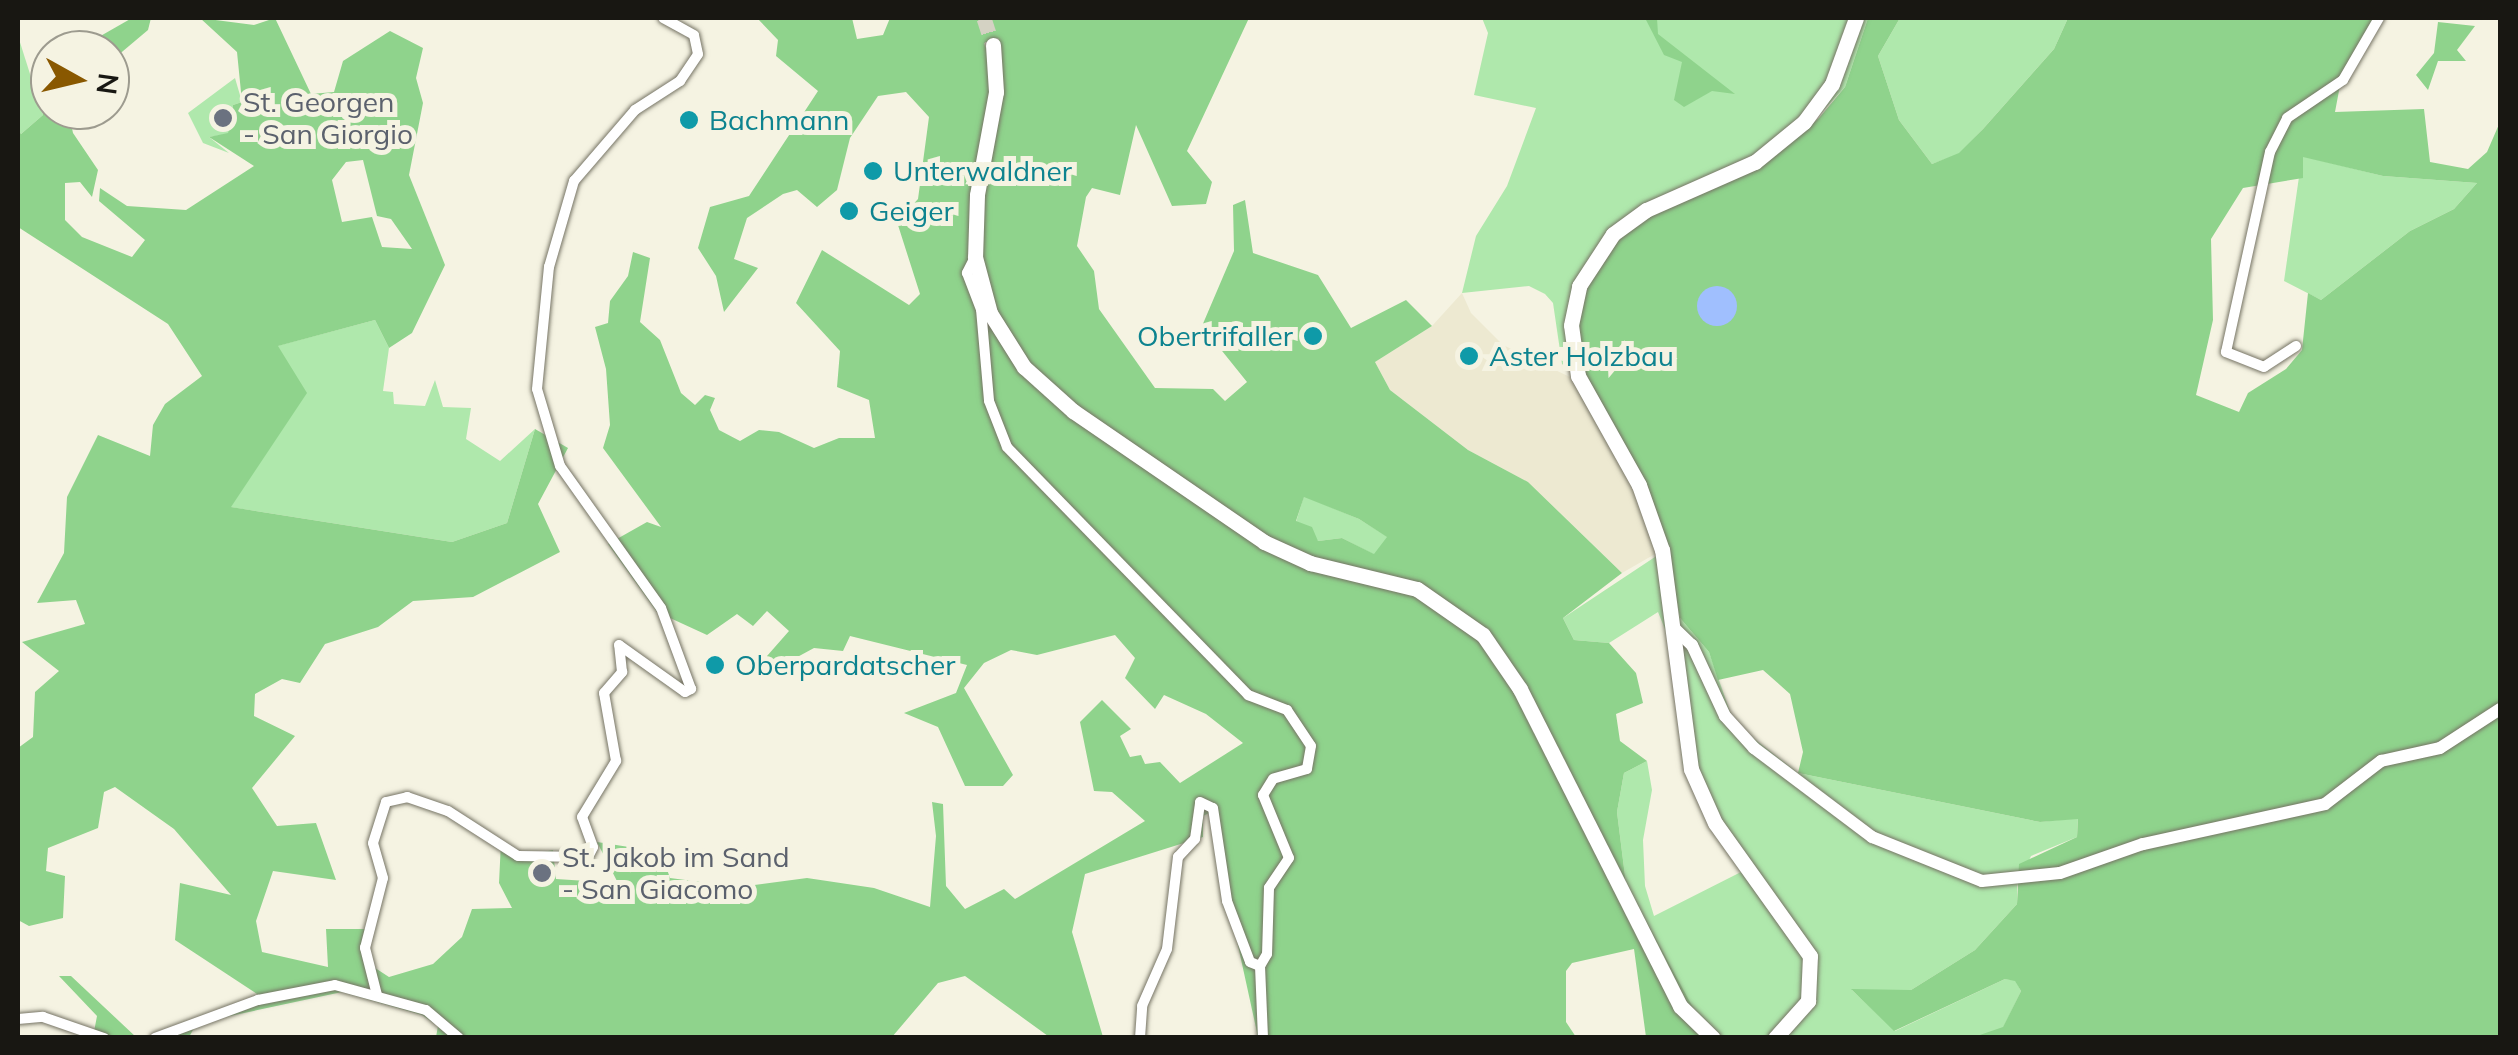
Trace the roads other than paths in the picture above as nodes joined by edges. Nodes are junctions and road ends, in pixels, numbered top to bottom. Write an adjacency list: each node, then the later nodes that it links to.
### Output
1 (664, 18): 10 (street)
2 (1856, 18): 7 (main road)
3 (2379, 18): 6 (street)
4 (993, 45): 5 (main road)
5 (975, 256): 9 (street); 17 (main road)
6 (2296, 346)
7 (1672, 626): 8 (street); 18 (main road)
8 (2500, 708)
9 (1260, 966): 15 (street); 16 (street)
10 (377, 996): 13 (street); 14 (street)
11 (18, 1019): 12 (street)
12 (104, 1038)
13 (155, 1038)
14 (459, 1038)
15 (1140, 1038)
16 (1263, 1038)
17 (1713, 1038)
18 (1775, 1038)

